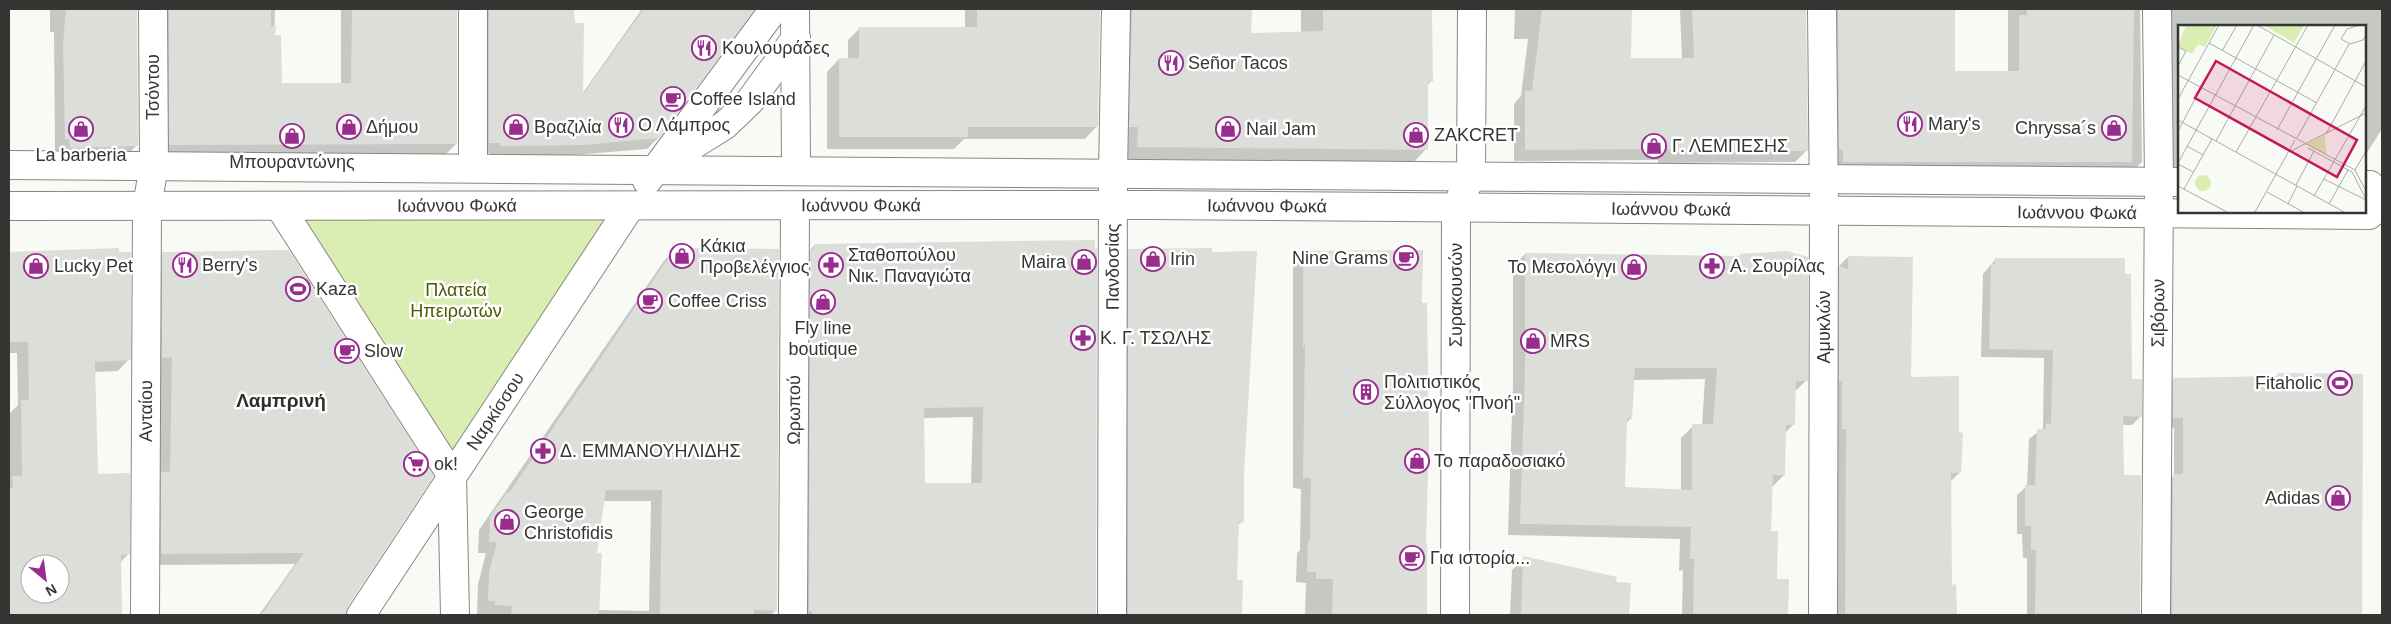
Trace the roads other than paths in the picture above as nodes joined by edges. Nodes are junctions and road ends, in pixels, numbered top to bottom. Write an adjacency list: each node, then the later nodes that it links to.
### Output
1 (153, 9): 11 (street, Τσόντου)
2 (473, 9): 12 (street)
3 (774, 9): 13 (street)
4 (795, 9): 9 (street)
5 (1116, 9): 15 (street, Πανδοσίας)
6 (1472, 9): 16 (street, Συρακουσών)
7 (1822, 9): 17 (street, Αμυκλών)
8 (2157, 9): 18 (street, Σιβόρων)
9 (796, 38): 13 (street); 14 (street)
10 (9, 165): 11 (street, Ιωάννου Φωκά)
11 (154, 166): 12 (street, Ιωάννου Φωκά); 23 (street)
12 (473, 167): 13 (street, Ιωάννου Φωκά)
13 (655, 168): 14 (street, Ιωάννου Φωκά); 27 (street)
14 (796, 170): 15 (street, Ιωάννου Φωκά)
15 (1113, 173): 16 (street, Ιωάννου Φωκά); 25 (street, Πανδοσίας)
16 (1472, 177): 17 (street, Ιωάννου Φωκά); 28 (street, Συρακουσών)
17 (1823, 178): 18 (street, Ιωάννου Φωκά); 29 (street, Αμυκλών)
18 (2169, 182): 30 (street, Σιβόρων)
19 (2366, 185): 20 (street)
20 (2382, 197)
21 (2382, 204): 30 (street, Ιωάννου Φωκά)
22 (9, 206): 23 (street, Ιωάννου Φωκά)
23 (147, 206): 26 (street, Ιωάννου Φωκά); 32 (street, Ανταίου)
24 (795, 206): 25 (street, Ιωάννου Φωκά); 27 (street, Ιωάννου Φωκά); 35 (street, Ωρωπού)
25 (1113, 206): 28 (street, Ιωάννου Φωκά); 36 (street, Πανδοσίας)
26 (280, 207): 27 (street, Ιωάννου Φωκά); 31 (street)
27 (630, 207): 31 (street, Ναρκίσσου)
28 (1456, 207): 29 (street, Ιωάννου Φωκά); 37 (street, Συρακουσών)
29 (1824, 209): 30 (street, Ιωάννου Φωκά); 38 (street, Αμυκλών)
30 (2158, 213): 39 (street, Σιβόρων)
31 (452, 476): 33 (street, Ναρκίσσου); 34 (street)
32 (145, 615)
33 (360, 615)
34 (455, 615)
35 (793, 615)
36 (1112, 615)
37 (1455, 615)
38 (1823, 615)
39 (2156, 615)

